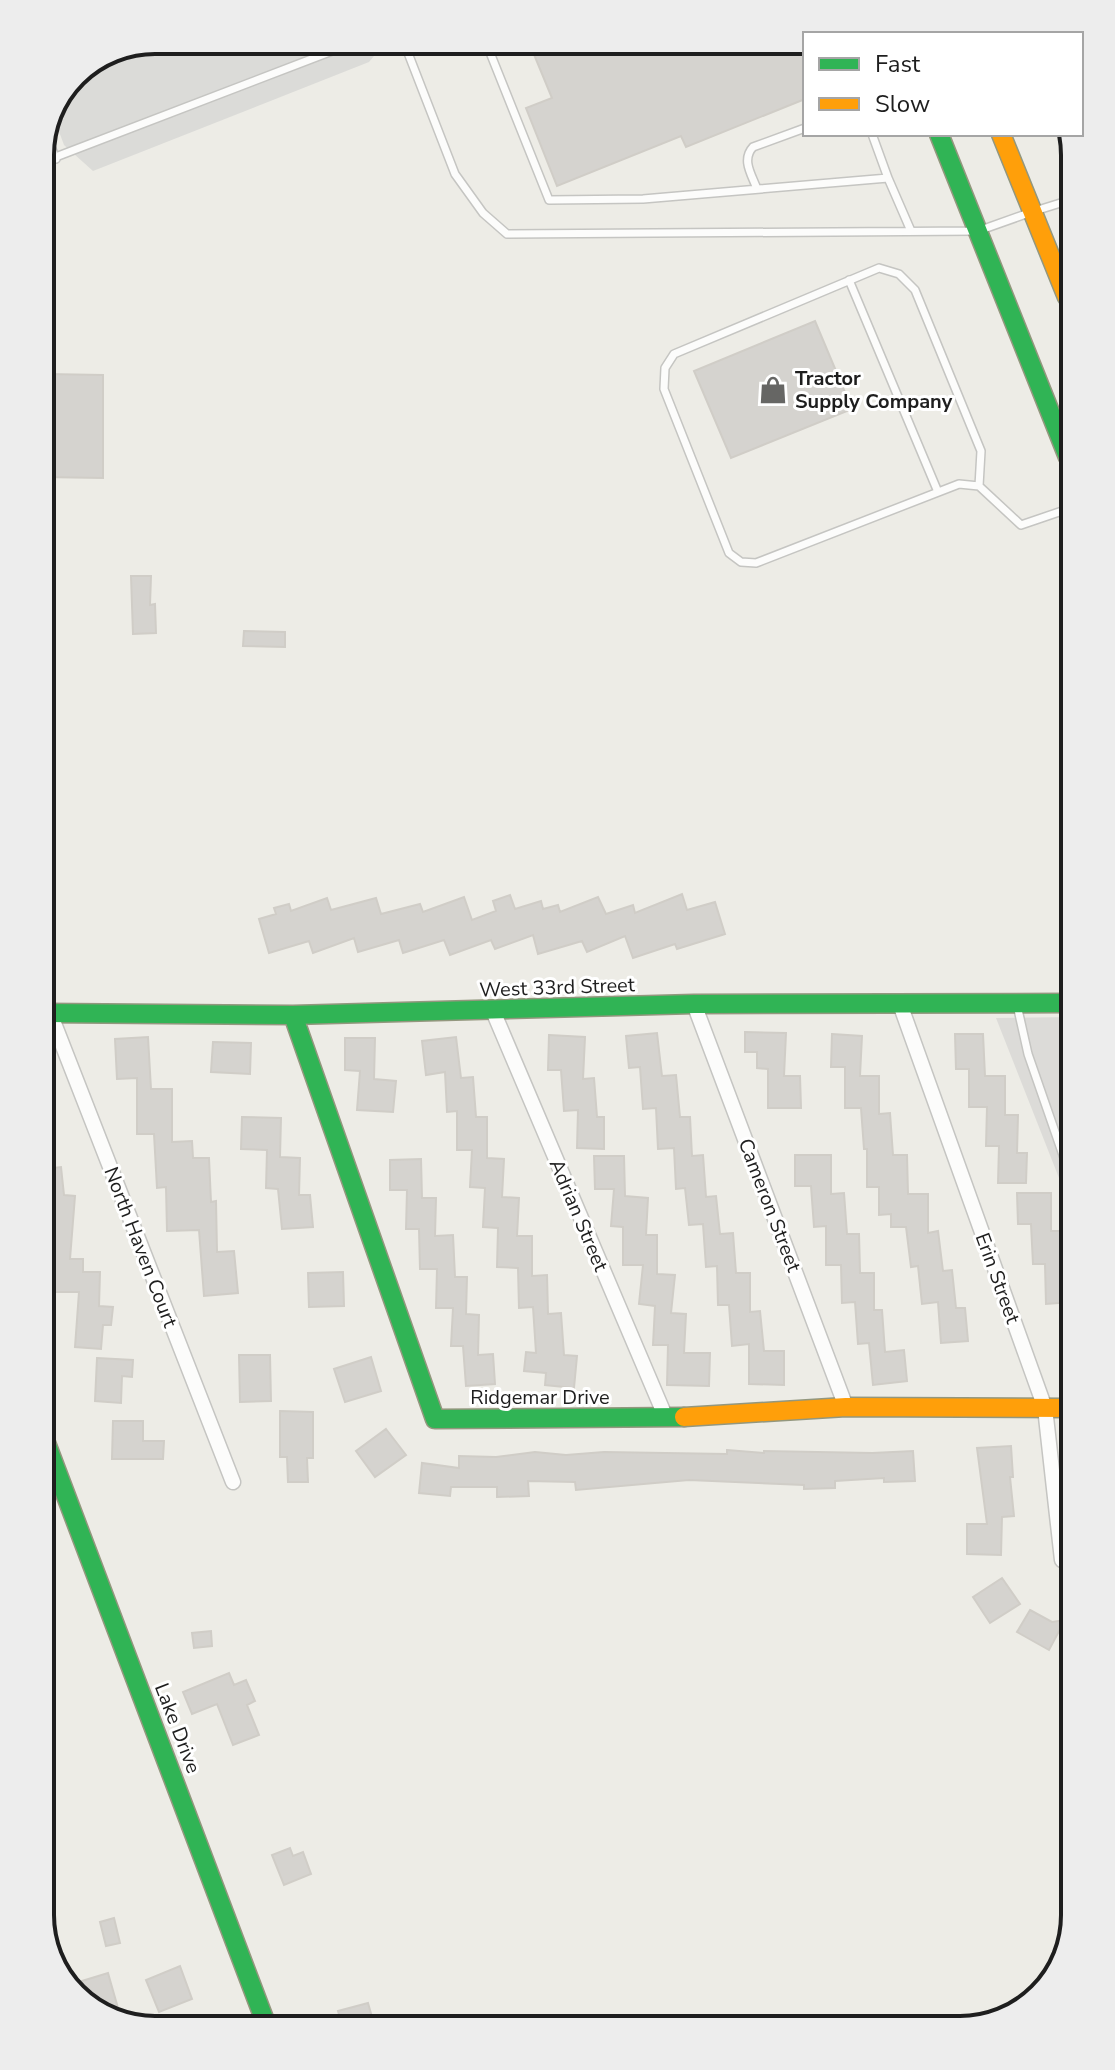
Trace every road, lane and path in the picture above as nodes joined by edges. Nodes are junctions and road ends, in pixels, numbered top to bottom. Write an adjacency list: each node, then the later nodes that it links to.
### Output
1 (325, 54): 9 (lane)
2 (408, 54): 14 (lane)
3 (491, 54): 11 (lane)
4 (803, 129): 11 (lane)
5 (873, 136): 10 (lane)
6 (940, 136): 15 (main road)
7 (1002, 136): 13 (main road)
8 (54, 154): 9 (lane)
9 (56, 159)
10 (888, 178): 11 (lane); 14 (lane)
11 (757, 189)
12 (1061, 203): 13 (lane)
13 (1033, 212): 15 (lane); 17 (main road)
14 (911, 231): 15 (lane)
15 (978, 231): 18 (main road)
16 (849, 280): 19 (lane); 20 (lane); 20 (lane)
17 (1061, 282)
18 (1061, 439)
19 (979, 486): 20 (lane); 21 (lane)
20 (938, 492)
21 (1061, 511)
22 (1061, 1003): 25 (main road, West 33rd Street)
23 (694, 1004): 24 (main road, West 33rd Street); 26 (main road, West 33rd Street); 31 (street, Cameron Street)
24 (900, 1004): 25 (main road, West 33rd Street); 32 (street, Erin Street)
25 (1017, 1004): 30 (lane)
26 (493, 1011): 28 (main road, West 33rd Street); 34 (street, Adrian Street)
27 (54, 1013): 28 (main road, West 33rd Street)
28 (293, 1015): 34 (main road, Ridgemar Drive)
29 (54, 1031): 36 (street, North Haven Court)
30 (1061, 1140)
31 (846, 1407): 32 (main road, Ridgemar Drive); 34 (main road, Ridgemar Drive)
32 (1045, 1408): 33 (main road, Ridgemar Drive); 37 (street, Erin Street)
33 (1061, 1408)
34 (666, 1418)
35 (54, 1464): 38 (main road, Lake Drive)
36 (233, 1482)
37 (1061, 1551)
38 (263, 2016)

